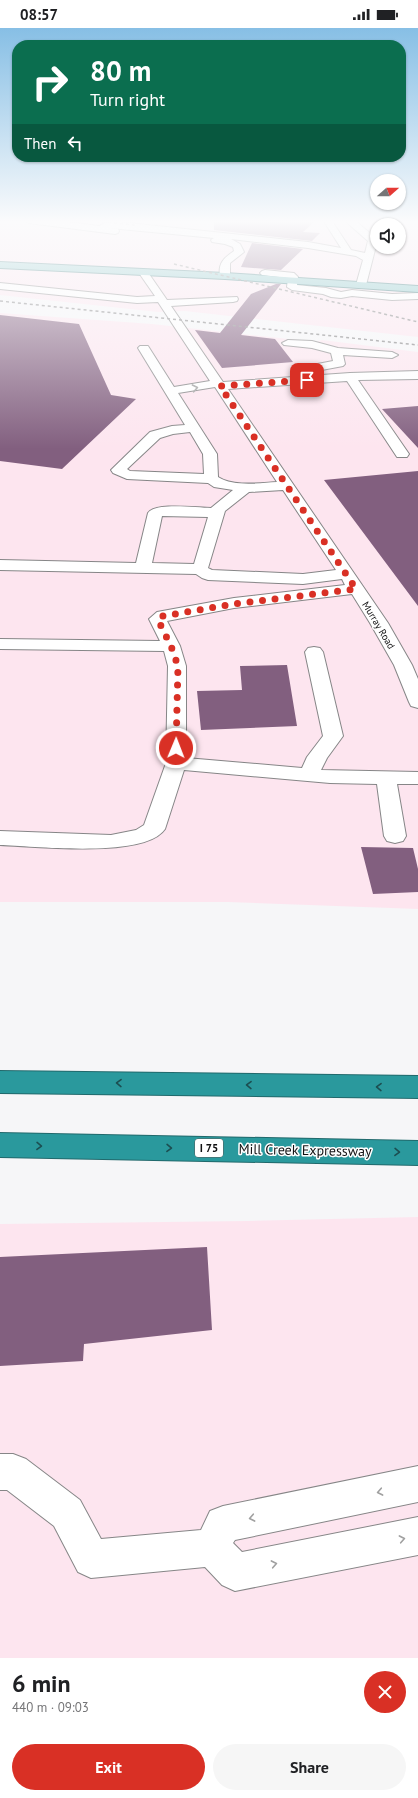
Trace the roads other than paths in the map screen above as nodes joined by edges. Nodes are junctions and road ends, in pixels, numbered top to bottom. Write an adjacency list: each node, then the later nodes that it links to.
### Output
1 (99, 296): 7 (street)
2 (133, 296): 7 (street)
3 (160, 296): 8 (street, Murray Road)
4 (388, 296): 5 (street)
5 (399, 296)
6 (233, 299): 8 (street)
7 (137, 300): 8 (street)
8 (163, 301): 15 (street, Murray Road)
9 (288, 343): 11 (street)
10 (144, 348): 16 (street)
11 (336, 351): 12 (street); 15 (street)
12 (392, 355)
13 (418, 375): 14 (street)
14 (350, 377): 15 (street); 18 (street)
15 (219, 384): 16 (street, one-way to 15); 20 (street, Murray Road)
16 (171, 391): 17 (street)
17 (194, 428): 19 (street); 19 (street)
18 (402, 454)
19 (211, 480): 21 (street)
20 (287, 486): 21 (street); 26 (street, Murray Road)
21 (245, 488): 22 (street)
22 (217, 513): 24 (street); 25 (street)
23 (0, 565): 24 (street)
24 (143, 568): 25 (street)
25 (200, 569): 26 (street)
26 (352, 582): 28 (street); 30 (street, Murray Road)
27 (0, 644): 28 (street)
28 (171, 646): 31 (street)
29 (314, 652): 32 (street)
30 (418, 702)
31 (176, 763): 32 (street); 36 (street)
32 (309, 775): 33 (street)
33 (386, 777): 34 (street); 35 (street)
34 (418, 778)
35 (395, 836)
36 (0, 838)
37 (0, 1082): 38 (highway, one-way to 37)
38 (418, 1087)
39 (0, 1145): 40 (highway, Mill Creek Expressway / I 75, one-way to 40)
40 (418, 1152)
41 (0, 1472): 44 (street)
42 (418, 1484): 44 (street, one-way to 44)
43 (418, 1536): 44 (street, one-way to 43)
44 (212, 1548)

